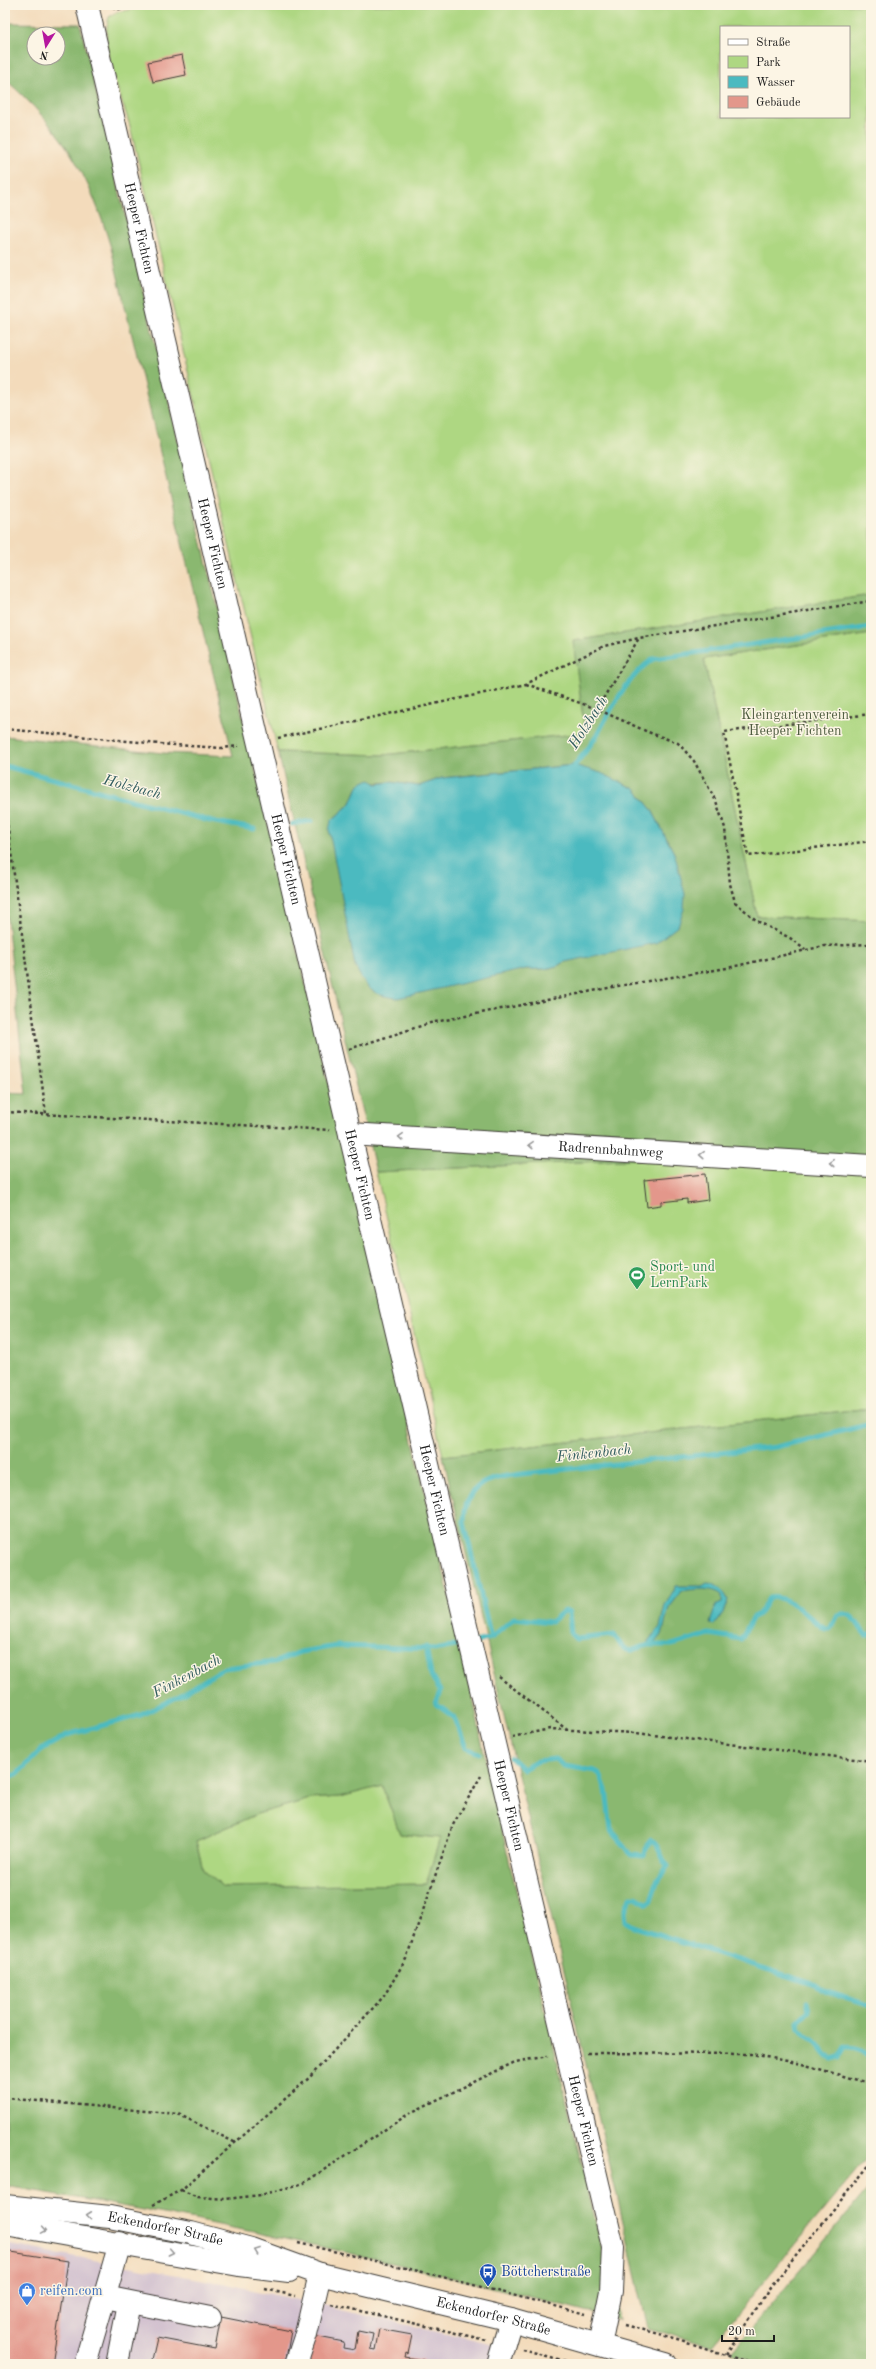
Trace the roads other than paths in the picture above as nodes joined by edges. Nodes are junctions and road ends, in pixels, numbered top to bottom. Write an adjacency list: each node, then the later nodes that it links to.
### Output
1 (87, 5): 2 (street, Heeper Fichten)
2 (350, 1134): 3 (street, Radrennbahnweg, one-way to 2); 12 (street, Heeper Fichten)
3 (871, 1166)
4 (5, 2206): 7 (street, Eckendorfer Straße, one-way to 4)
5 (5, 2224): 6 (street, Eckendorfer Straße, one-way to 6)
6 (120, 2242): 7 (street, Eckendorfer Straße, one-way to 7); 8 (street)
7 (320, 2274): 11 (street, Eckendorfer Straße); 16 (street)
8 (105, 2297): 9 (street); 14 (street)
9 (129, 2303): 10 (street); 15 (street)
10 (210, 2318)
11 (511, 2320): 12 (street, Eckendorfer Straße); 13 (street)
12 (600, 2345): 17 (street, Eckendorfer Straße)
13 (502, 2354)
14 (85, 2364)
15 (117, 2364)
16 (296, 2364)
17 (666, 2364)

